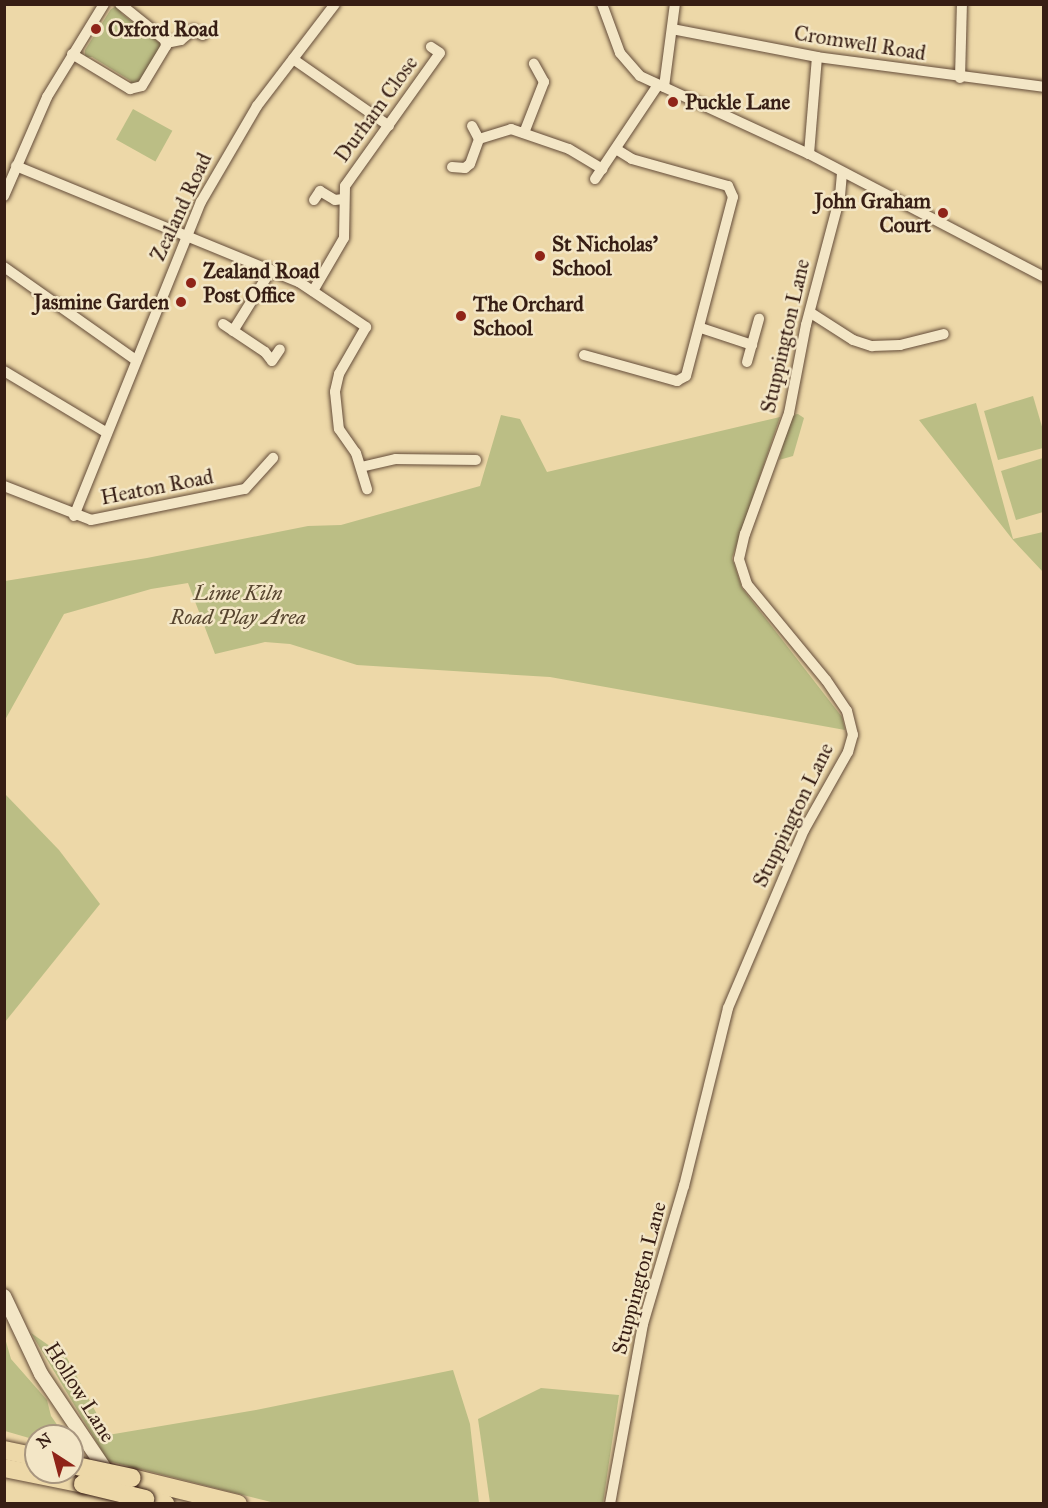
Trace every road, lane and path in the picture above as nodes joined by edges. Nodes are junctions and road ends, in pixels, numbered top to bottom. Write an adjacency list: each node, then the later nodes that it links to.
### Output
1 (104, 4): 11 (street)
2 (120, 4): 9 (street)
3 (335, 4): 13 (street, Zealand Road)
4 (602, 4): 16 (street)
5 (675, 4): 7 (street)
6 (962, 4): 15 (street)
7 (672, 29): 12 (street, Cromwell Road); 16 (street)
8 (203, 35): 9 (street)
9 (166, 44): 11 (street)
10 (431, 47): 18 (street, Durham Close)
11 (72, 54): 24 (street)
12 (817, 57): 15 (street, Cromwell Road); 23 (street)
13 (293, 59): 18 (street); 32 (street, Zealand Road)
14 (534, 64): 20 (street)
15 (960, 78): 17 (street, Cromwell Road)
16 (661, 86): 22 (street); 23 (street)
17 (1044, 87)
18 (389, 126): 30 (street, Durham Close)
19 (472, 126): 21 (street)
20 (524, 133): 21 (street); 26 (street)
21 (478, 138): 25 (street)
22 (616, 149): 26 (street); 40 (street)
23 (809, 154): 27 (street)
24 (16, 166): 29 (street); 32 (street)
25 (452, 168)
26 (602, 169): 28 (street)
27 (842, 173): 35 (street); 37 (street, Stuppington Lane)
28 (595, 179)
29 (4, 196)
30 (343, 199): 31 (street); 36 (street, Durham Close)
31 (314, 200)
32 (186, 235): 34 (street); 46 (street, Zealand Road)
33 (4, 267): 46 (street)
34 (271, 270): 36 (street); 41 (street)
35 (1044, 277)
36 (313, 291): 52 (street)
37 (811, 313): 42 (street); 64 (street, Stuppington Lane)
38 (759, 319): 43 (street)
39 (223, 324): 41 (street)
40 (701, 328): 43 (street); 45 (street)
41 (233, 331): 44 (street)
42 (938, 339)
43 (752, 345): 47 (street)
44 (280, 349)
45 (585, 355)
46 (136, 360): 49 (street, Zealand Road)
47 (747, 362)
48 (4, 370): 49 (street)
49 (107, 433): 55 (street, Zealand Road)
50 (273, 458): 55 (street, Heaton Road)
51 (476, 460): 52 (street)
52 (361, 467): 54 (street)
53 (4, 486): 55 (street, Heaton Road)
54 (367, 489)
55 (74, 516)
56 (4, 1296): 61 (street, Hollow Lane)
57 (4, 1450): 58 (highway)
58 (24, 1454)
59 (4, 1468): 61 (highway, bridge)
60 (84, 1468): 63 (highway, bridge)
61 (138, 1501): 62 (highway)
62 (165, 1503)
63 (238, 1503)
64 (610, 1503)

